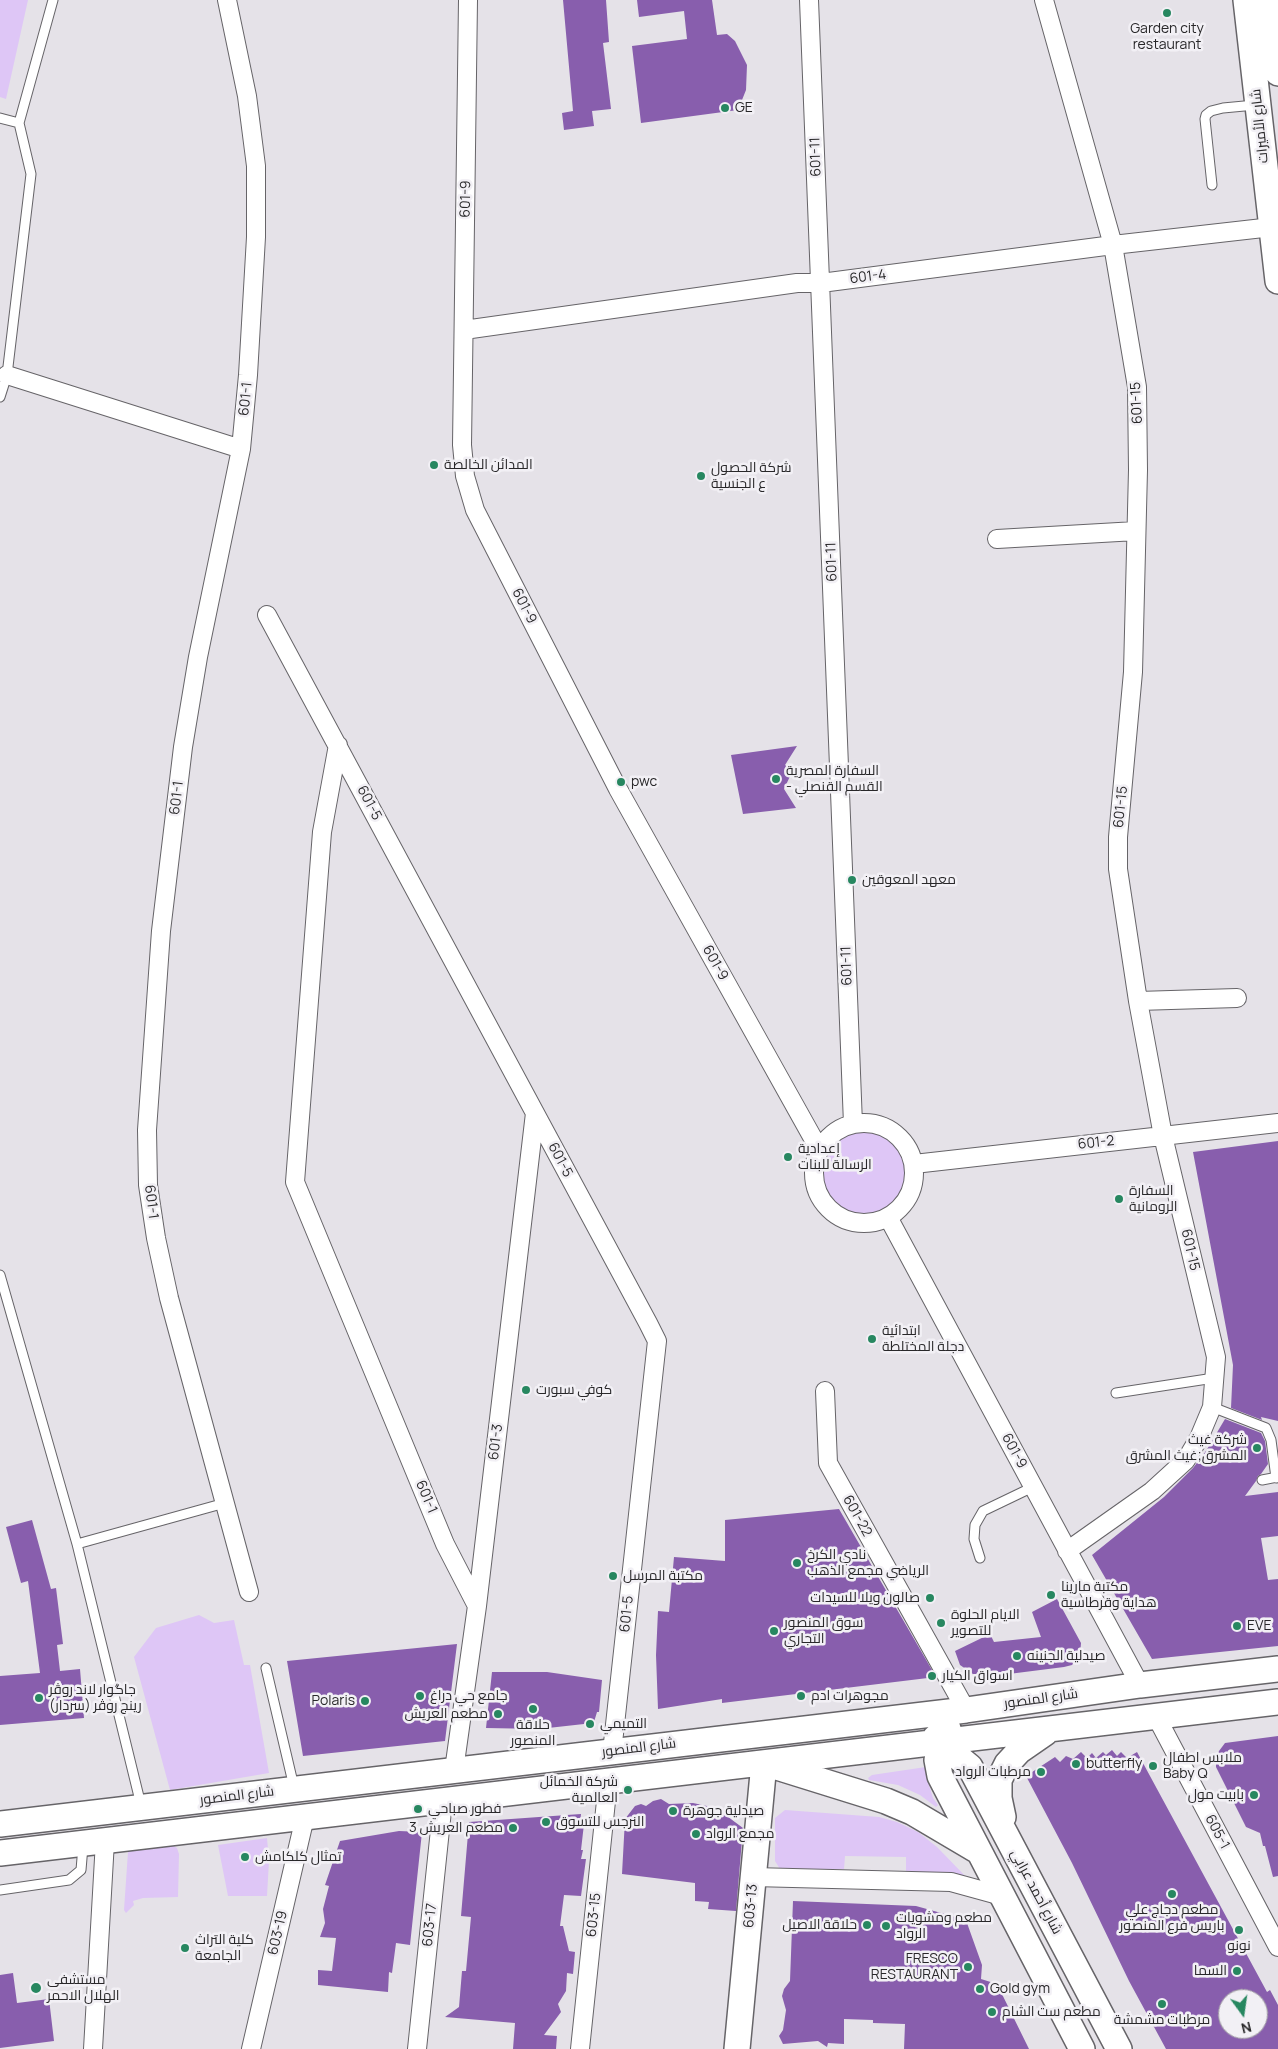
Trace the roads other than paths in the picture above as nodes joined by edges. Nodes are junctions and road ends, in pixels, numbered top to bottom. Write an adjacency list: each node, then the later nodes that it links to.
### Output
1 (53, 0): 11 (lane)
2 (226, 0): 20 (street, 601-1)
3 (468, 0): 17 (street, 601-9)
4 (809, 0): 16 (street, 601-11)
5 (1044, 0): 14 (street, 601-15)
6 (1246, 0): 9 (main road, شارع الأميرات)
7 (1269, 0): 8 (main road, شارع الأميرات)
8 (1278, 73)
9 (1258, 104): 12 (lane); 13 (main road, شارع الأميرات)
10 (0, 118): 11 (lane)
11 (20, 123): 18 (lane)
12 (1212, 184)
13 (1272, 227): 14 (street, 601-4); 15 (main road, شارع الأميرات)
14 (1113, 245): 16 (street, 601-4); 21 (street, 601-15)
15 (1278, 281)
16 (821, 283): 17 (street, 601-4); 29 (street, 601-11)
17 (464, 330): 31 (street, 601-9)
18 (4, 374): 19 (lane); 20 (street)
19 (0, 397)
20 (241, 448): 42 (street, 601-1)
21 (1136, 531): 22 (street); 26 (street, 601-15)
22 (997, 539)
23 (267, 615): 24 (street, 601-5)
24 (338, 745): 27 (street, 601-5); 47 (street, 601-1)
25 (1237, 998): 26 (street)
26 (1138, 1001): 30 (street, 601-15)
27 (535, 1113): 47 (street, 601-3); 57 (street, 601-5)
28 (1278, 1123): 30 (street, 601-2)
29 (853, 1124): 31 (street); 32 (street)
30 (1162, 1136): 32 (street, 601-2); 35 (street, 601-15)
31 (819, 1149): 33 (street)
32 (914, 1164): 33 (street)
33 (888, 1217): 41 (street, 601-9)
34 (0, 1275): 43 (lane)
35 (1214, 1378): 37 (lane); 38 (street, 601-15)
36 (825, 1391): 52 (street, 601-22)
37 (1116, 1394)
38 (1212, 1407): 39 (lane); 44 (street, 601-15)
39 (1277, 1478): 40 (lane)
40 (1262, 1480)
41 (1033, 1487): 44 (street, 601-9); 45 (lane)
42 (225, 1503): 43 (lane); 46 (street, 601-1)
43 (77, 1544): 63 (lane)
44 (1067, 1551): 50 (street, 601-9)
45 (980, 1558)
46 (249, 1592)
47 (477, 1606): 59 (street, 601-3)
48 (266, 1668): 61 (lane)
49 (1278, 1669): 50 (main road, شارع المنصور)
50 (1140, 1685): 52 (main road, شارع المنصور)
51 (1278, 1702): 54 (main road, شارع المنصور)
52 (966, 1710): 53 (main road, شارع المنصور); 56 (main road)
53 (898, 1718): 56 (main road, شارع أحمد عرابي); 57 (main road, شارع المنصور)
54 (1157, 1718): 55 (main road, شارع المنصور); 73 (street, 605-1)
55 (1049, 1730): 56 (main road, شارع المنصور); 66 (main road)
56 (942, 1743): 58 (main road, شارع المنصور); 66 (main road, شارع أحمد عرابي); 68 (main road)
57 (612, 1752): 59 (main road, شارع المنصور)
58 (764, 1764): 60 (main road, شارع المنصور); 68 (main road); 70 (main road, 603-13)
59 (454, 1770): 61 (main road, شارع المنصور)
60 (608, 1782): 62 (main road, شارع المنصور); 77 (street, 603-15)
61 (295, 1789): 63 (main road, شارع المنصور)
62 (443, 1801): 64 (main road, شارع المنصور); 76 (street, 603-17)
63 (142, 1808): 65 (main road, شارع المنصور)
64 (305, 1817): 67 (main road, شارع المنصور); 75 (street, 603-19)
65 (0, 1824)
66 (1007, 1837): 80 (main road, شارع أحمد عرابي)
67 (94, 1842): 69 (main road, شارع المنصور); 71 (lane); 74 (street)
68 (978, 1850): 72 (main road)
69 (0, 1853)
70 (753, 1877): 72 (street); 78 (main road, 603-13)
71 (0, 1890)
72 (1002, 1896): 79 (main road)
73 (1278, 1947)
74 (93, 2049)
75 (251, 2049)
76 (417, 2049)
77 (580, 2049)
78 (737, 2049)
79 (1082, 2049)
80 (1119, 2049)

